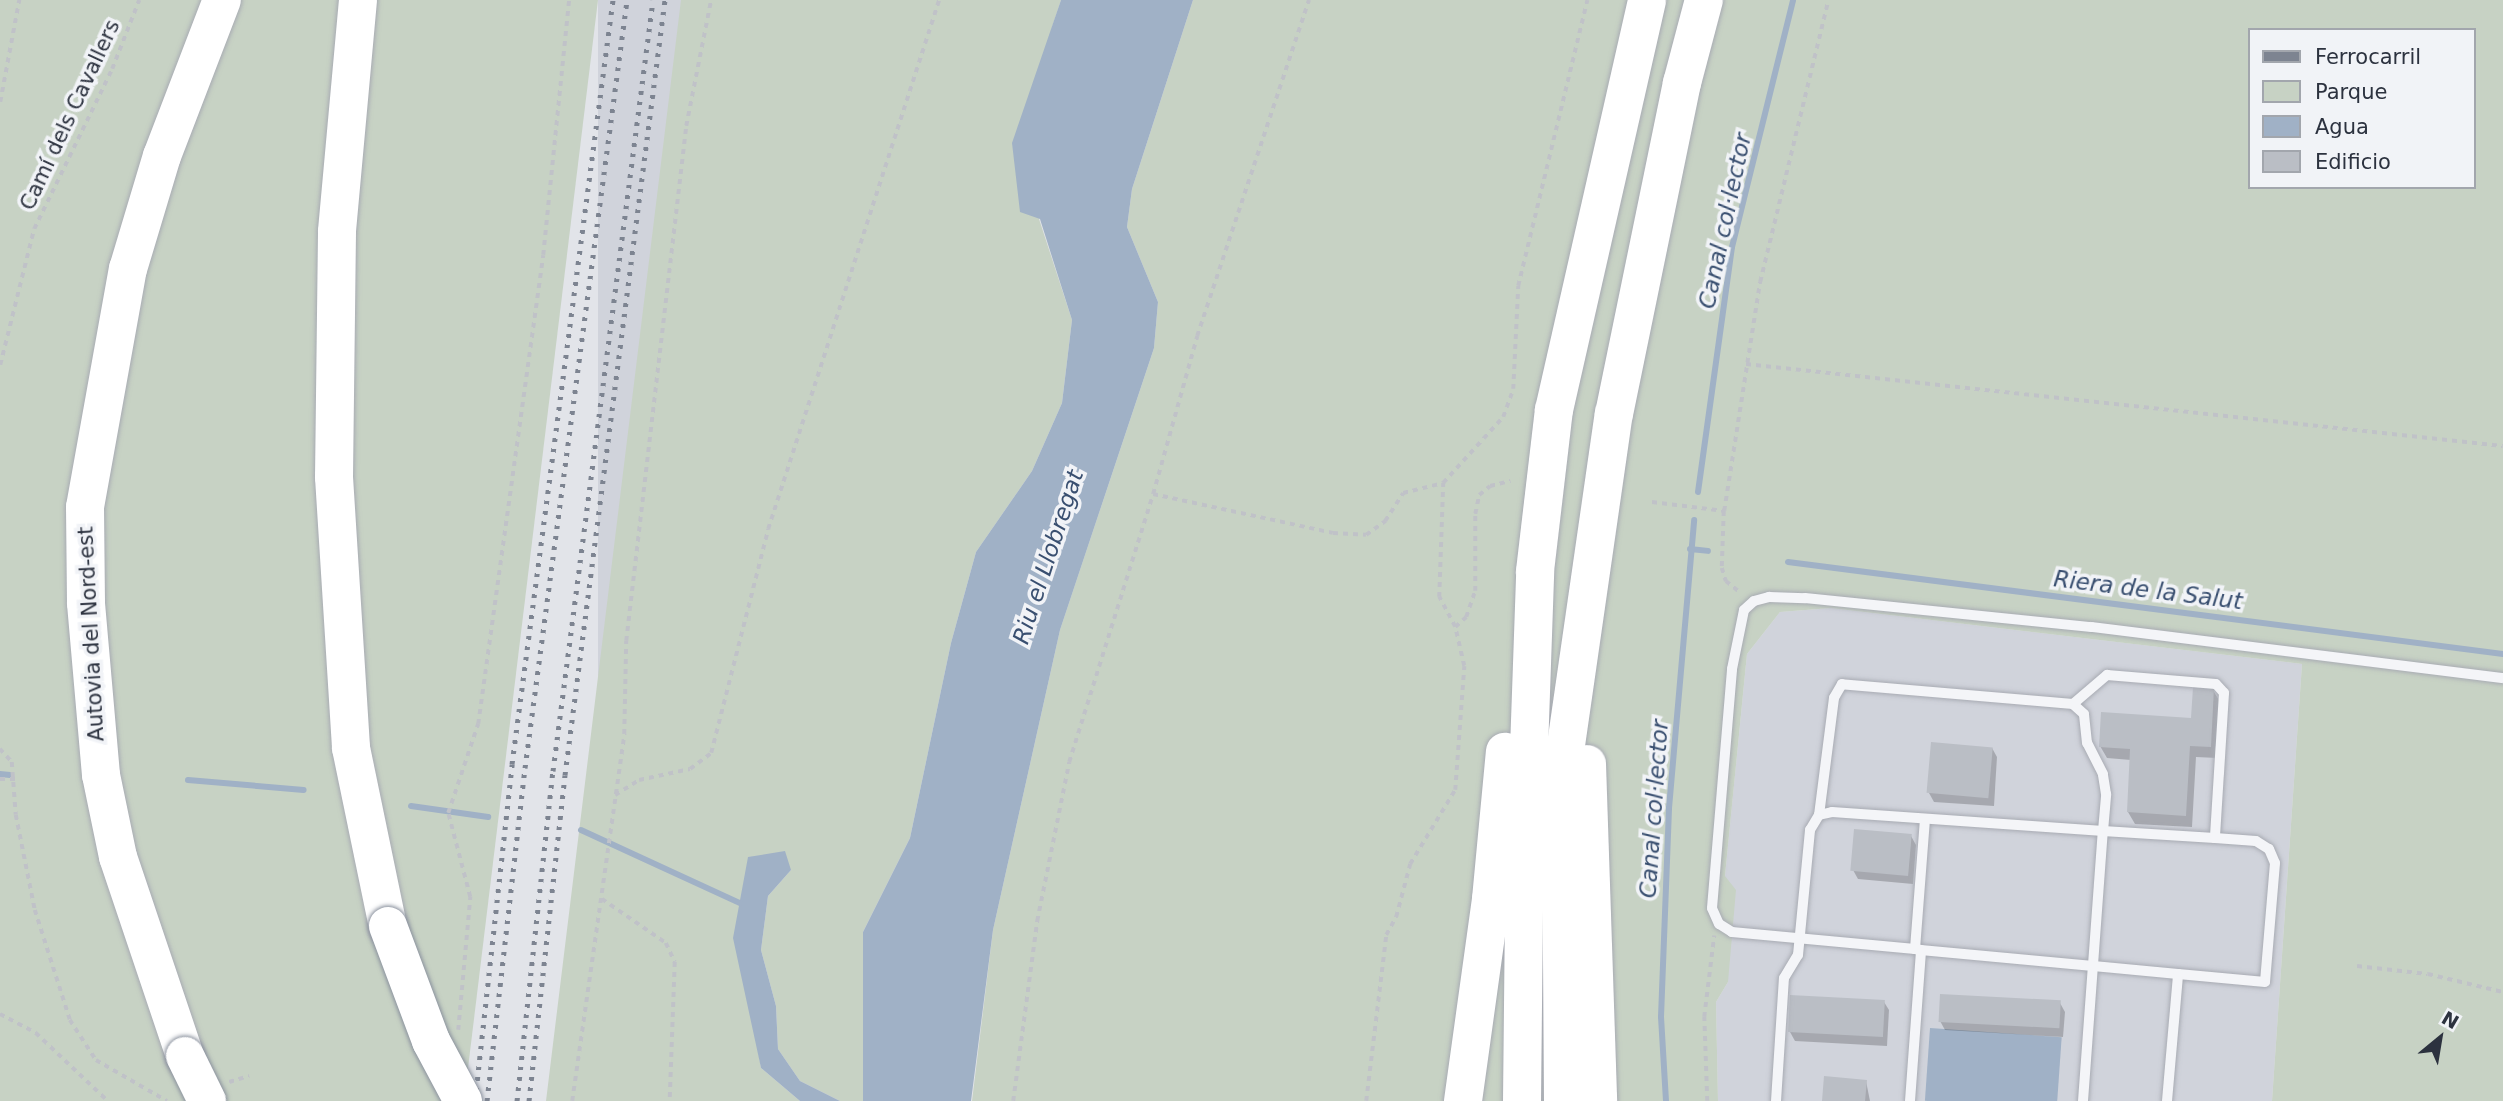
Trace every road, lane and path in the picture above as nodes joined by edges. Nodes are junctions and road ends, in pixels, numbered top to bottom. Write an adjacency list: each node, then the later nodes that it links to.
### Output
1 (19, 0): 13 (path)
2 (139, 0): 15 (path, Camí dels Cavallers)
3 (222, 0): 48 (highway, Autovia del Nord-est, bridge)
4 (358, 0): 49 (highway, bridge)
5 (569, 0): 45 (path)
6 (711, 0): 31 (path)
7 (939, 0): 31 (path)
8 (1309, 0): 19 (path)
9 (1587, 0): 18 (path)
10 (1647, 0): 22 (highway)
11 (1704, 0): 25 (highway)
12 (1828, 0): 14 (path)
13 (0, 102)
14 (1746, 364): 16 (path); 21 (path)
15 (0, 365)
16 (2503, 446)
17 (1510, 481): 24 (path)
18 (1443, 483): 19 (path); 24 (path)
19 (1153, 494): 52 (path)
20 (1652, 502): 21 (path)
21 (1721, 511): 23 (path)
22 (1535, 571): 54 (highway); 55 (highway)
23 (1754, 601): 26 (lane); 37 (lane)
24 (1455, 627): 53 (path)
25 (1583, 637): 56 (highway); 57 (highway)
26 (2503, 678)
27 (2073, 704): 32 (lane); 34 (lane); 35 (lane)
28 (0, 748): 30 (path)
29 (0, 779): 30 (path)
30 (15, 779): 47 (path)
31 (615, 795): 36 (path)
32 (1819, 816): 33 (lane); 38 (lane)
33 (1925, 819): 34 (lane); 39 (lane)
34 (2103, 831): 35 (lane); 40 (lane)
35 (2215, 838): 42 (lane)
36 (602, 900): 50 (path); 51 (path)
37 (1719, 924): 38 (lane); 58 (path)
38 (1798, 938): 39 (lane); 59 (lane)
39 (1918, 949): 40 (lane); 60 (lane)
40 (2093, 966): 42 (lane); 61 (lane)
41 (2357, 966): 43 (path)
42 (2178, 974): 62 (lane)
43 (2503, 992)
44 (0, 1014): 46 (path)
45 (456, 1040)
46 (108, 1101)
47 (167, 1101)
48 (207, 1101)
49 (463, 1101)
50 (572, 1101)
51 (670, 1101)
52 (1013, 1101)
53 (1366, 1101)
54 (1463, 1101)
55 (1522, 1101)
56 (1563, 1101)
57 (1598, 1101)
58 (1707, 1101)
59 (1776, 1101)
60 (1910, 1101)
61 (2083, 1101)
62 (2167, 1101)

